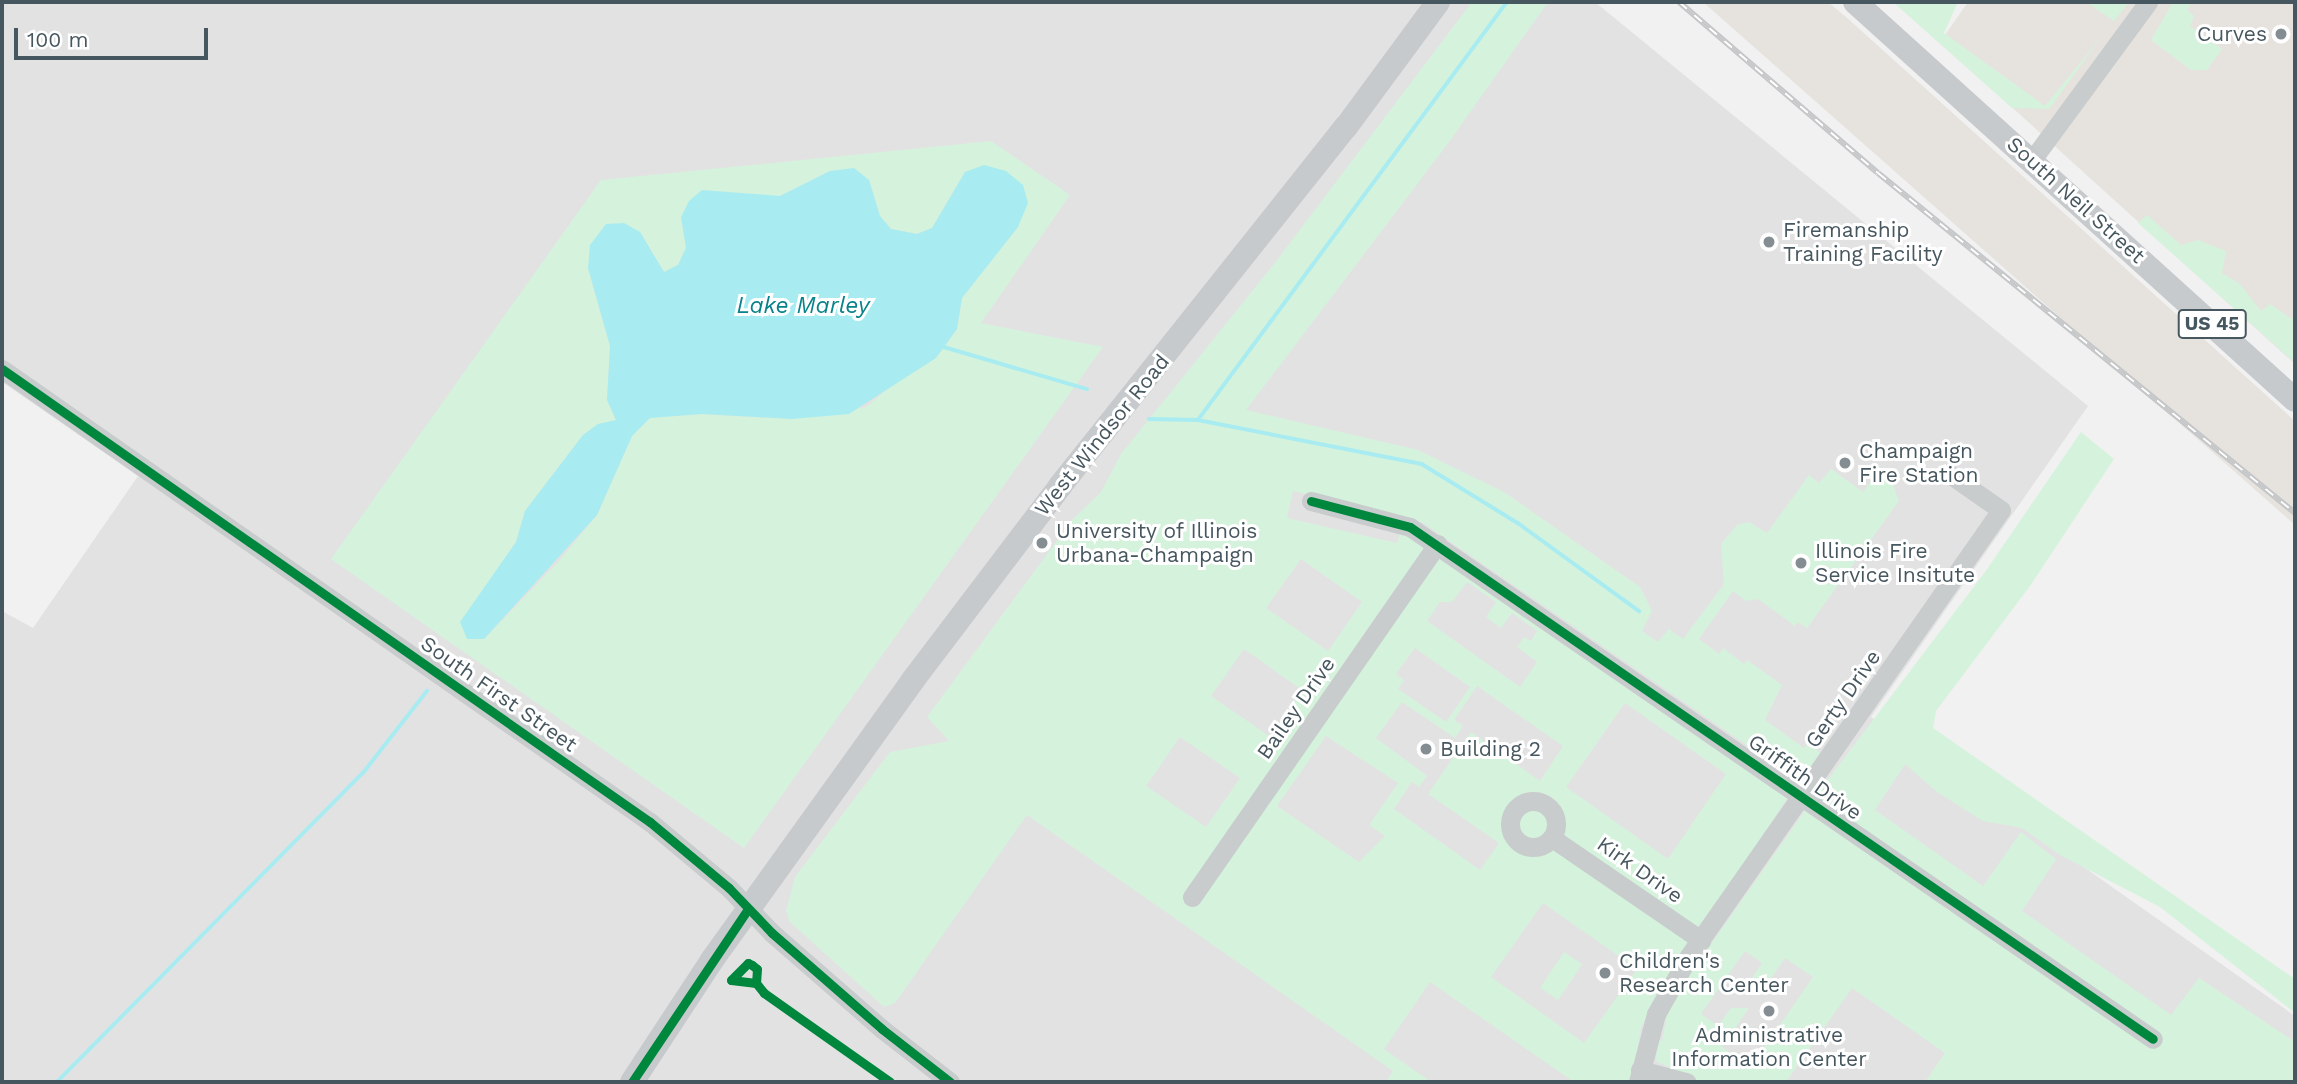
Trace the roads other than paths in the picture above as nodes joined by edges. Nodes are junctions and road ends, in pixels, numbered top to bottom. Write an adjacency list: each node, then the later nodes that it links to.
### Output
1 (1438, 2): 13 (main road, West Windsor Road)
2 (1855, 2): 4 (main road, South Neil Street / US 45)
3 (2148, 2): 4 (street)
4 (2032, 160): 6 (main road, South Neil Street / US 45)
5 (2, 369): 13 (street, South First Street)
6 (2295, 400)
7 (1948, 473): 10 (street, Gerty Drive)
8 (1311, 501): 9 (street, Griffith Drive)
9 (1437, 544): 10 (street, Griffith Drive); 12 (street, Bailey Drive)
10 (1803, 797): 14 (street, Gerty Drive); 15 (street, Griffith Drive)
11 (1552, 838): 14 (street, Kirk Drive)
12 (1192, 897)
13 (748, 909): 17 (main road, West Windsor Road); 18 (street, South First Street)
14 (1701, 940): 16 (street, Gerty Drive)
15 (2152, 1039)
16 (1639, 1076): 19 (street)
17 (632, 1082)
18 (950, 1082)
19 (1686, 1082)

